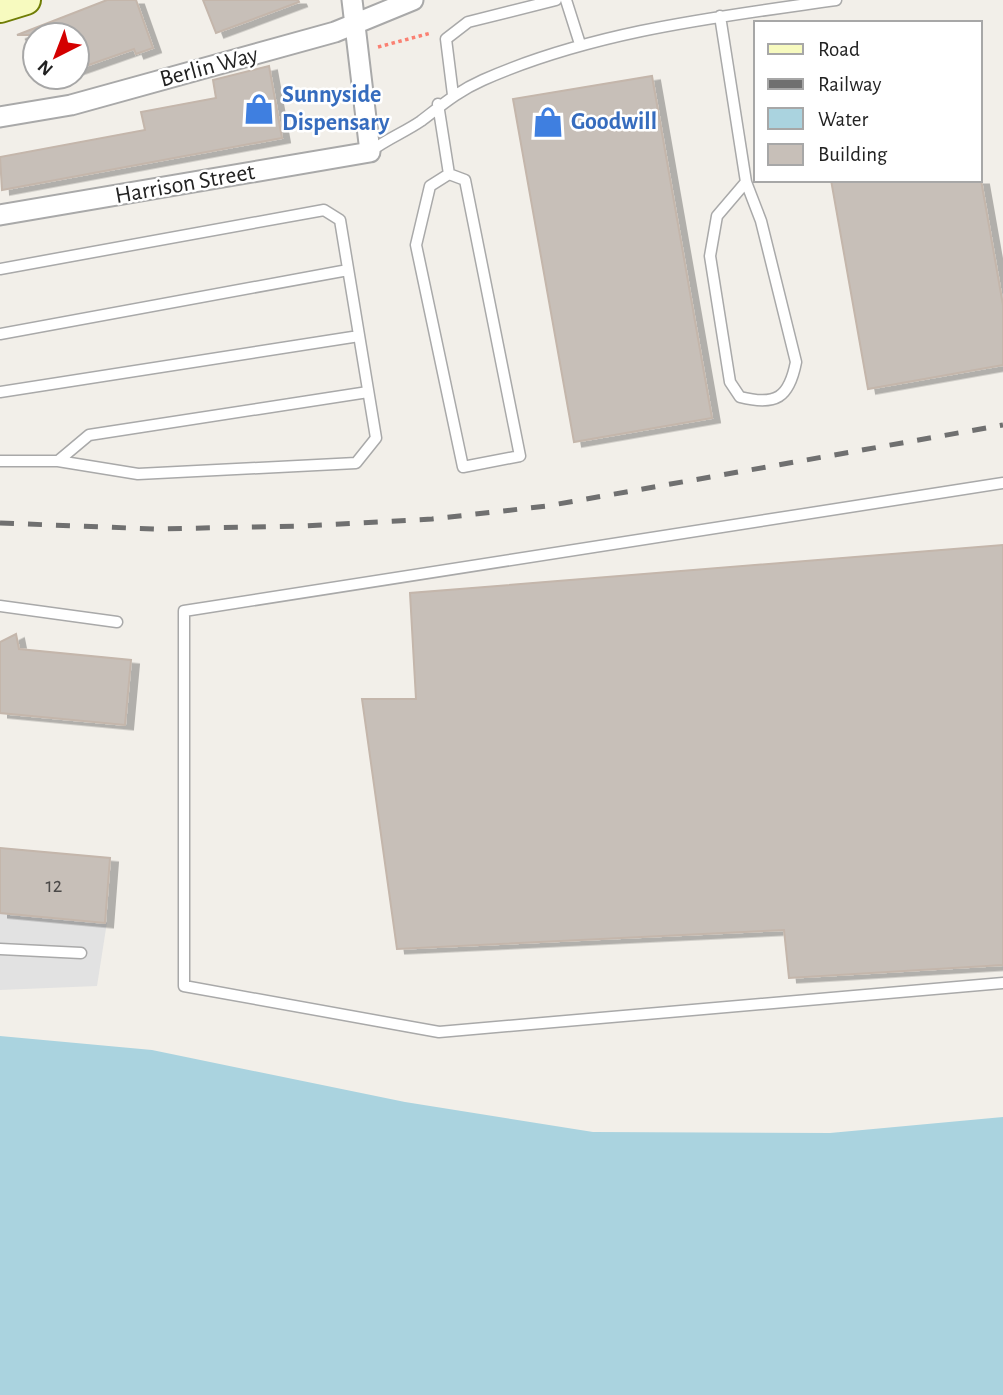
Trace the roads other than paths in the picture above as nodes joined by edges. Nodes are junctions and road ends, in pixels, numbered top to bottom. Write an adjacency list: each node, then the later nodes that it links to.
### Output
1 (26, 0): 7 (main road)
2 (352, 0): 9 (street)
3 (412, 0): 9 (street, Berlin Way)
4 (556, 0): 11 (lane)
5 (566, 0): 10 (lane)
6 (835, 0): 8 (lane)
7 (0, 8)
8 (720, 16): 10 (lane); 16 (lane)
9 (355, 26): 13 (street, Berlin Way); 14 (street)
10 (580, 44): 11 (lane)
11 (453, 95): 12 (lane)
12 (438, 104): 14 (lane); 15 (lane)
13 (0, 117)
14 (370, 152): 17 (street, Harrison Street)
15 (449, 174): 15 (lane)
16 (746, 182): 16 (lane)
17 (0, 215)
18 (0, 269): 19 (lane)
19 (348, 270): 20 (lane); 21 (lane)
20 (0, 334)
21 (359, 336): 22 (lane); 23 (lane)
22 (368, 392): 25 (lane); 25 (lane)
23 (0, 393)
24 (0, 461): 25 (lane)
25 (58, 461)
26 (1003, 483): 31 (lane)
27 (0, 606): 28 (lane)
28 (117, 621)
29 (0, 949): 30 (lane)
30 (80, 953)
31 (1003, 983)

